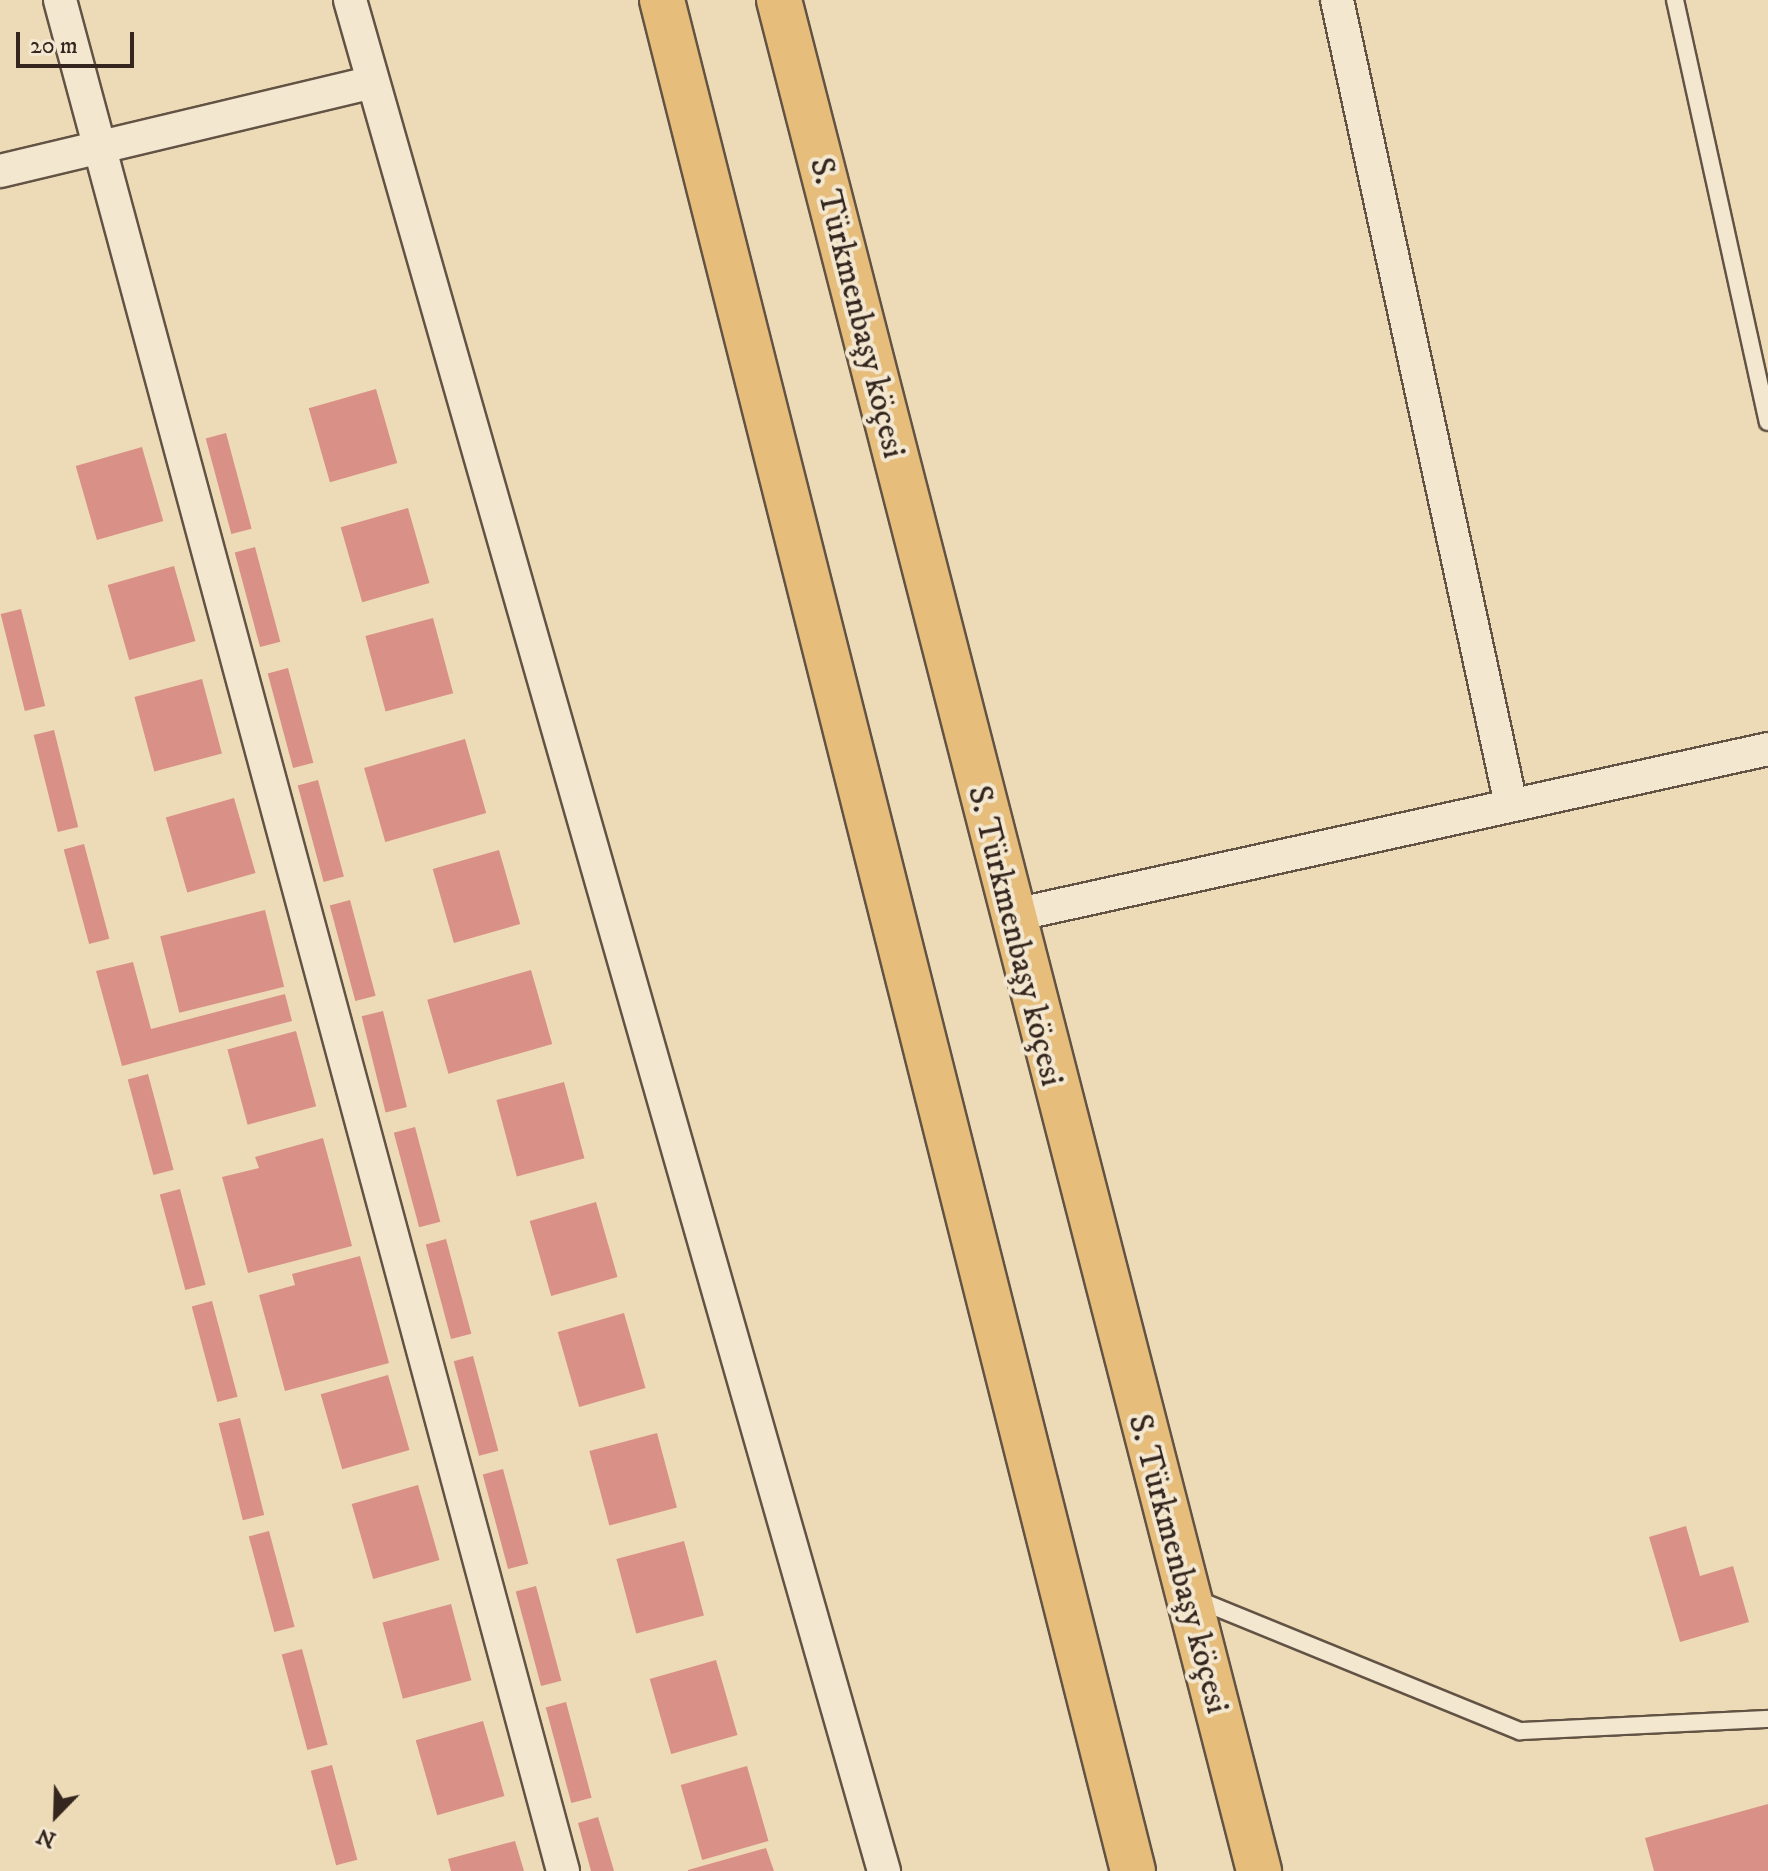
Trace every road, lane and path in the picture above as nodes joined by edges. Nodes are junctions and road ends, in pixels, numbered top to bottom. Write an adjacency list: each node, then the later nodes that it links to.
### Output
1 (60, 0): 8 (street)
2 (350, 0): 7 (street)
3 (662, 0): 18 (highway)
4 (779, 0): 13 (highway, S. Türkmenbaşy köçesi)
5 (1337, 0): 12 (street)
6 (1675, 0): 10 (lane)
7 (373, 82): 8 (street); 17 (street)
8 (102, 143): 9 (street); 16 (street)
9 (0, 171)
10 (1768, 422)
11 (1768, 749): 12 (street)
12 (1511, 805): 13 (street)
13 (1010, 916): 14 (highway, S. Türkmenbaşy köçesi)
14 (1186, 1595): 15 (lane); 19 (highway, S. Türkmenbaşy köçesi)
15 (1768, 1719)
16 (563, 1871)
17 (884, 1871)
18 (1133, 1871)
19 (1259, 1871)

